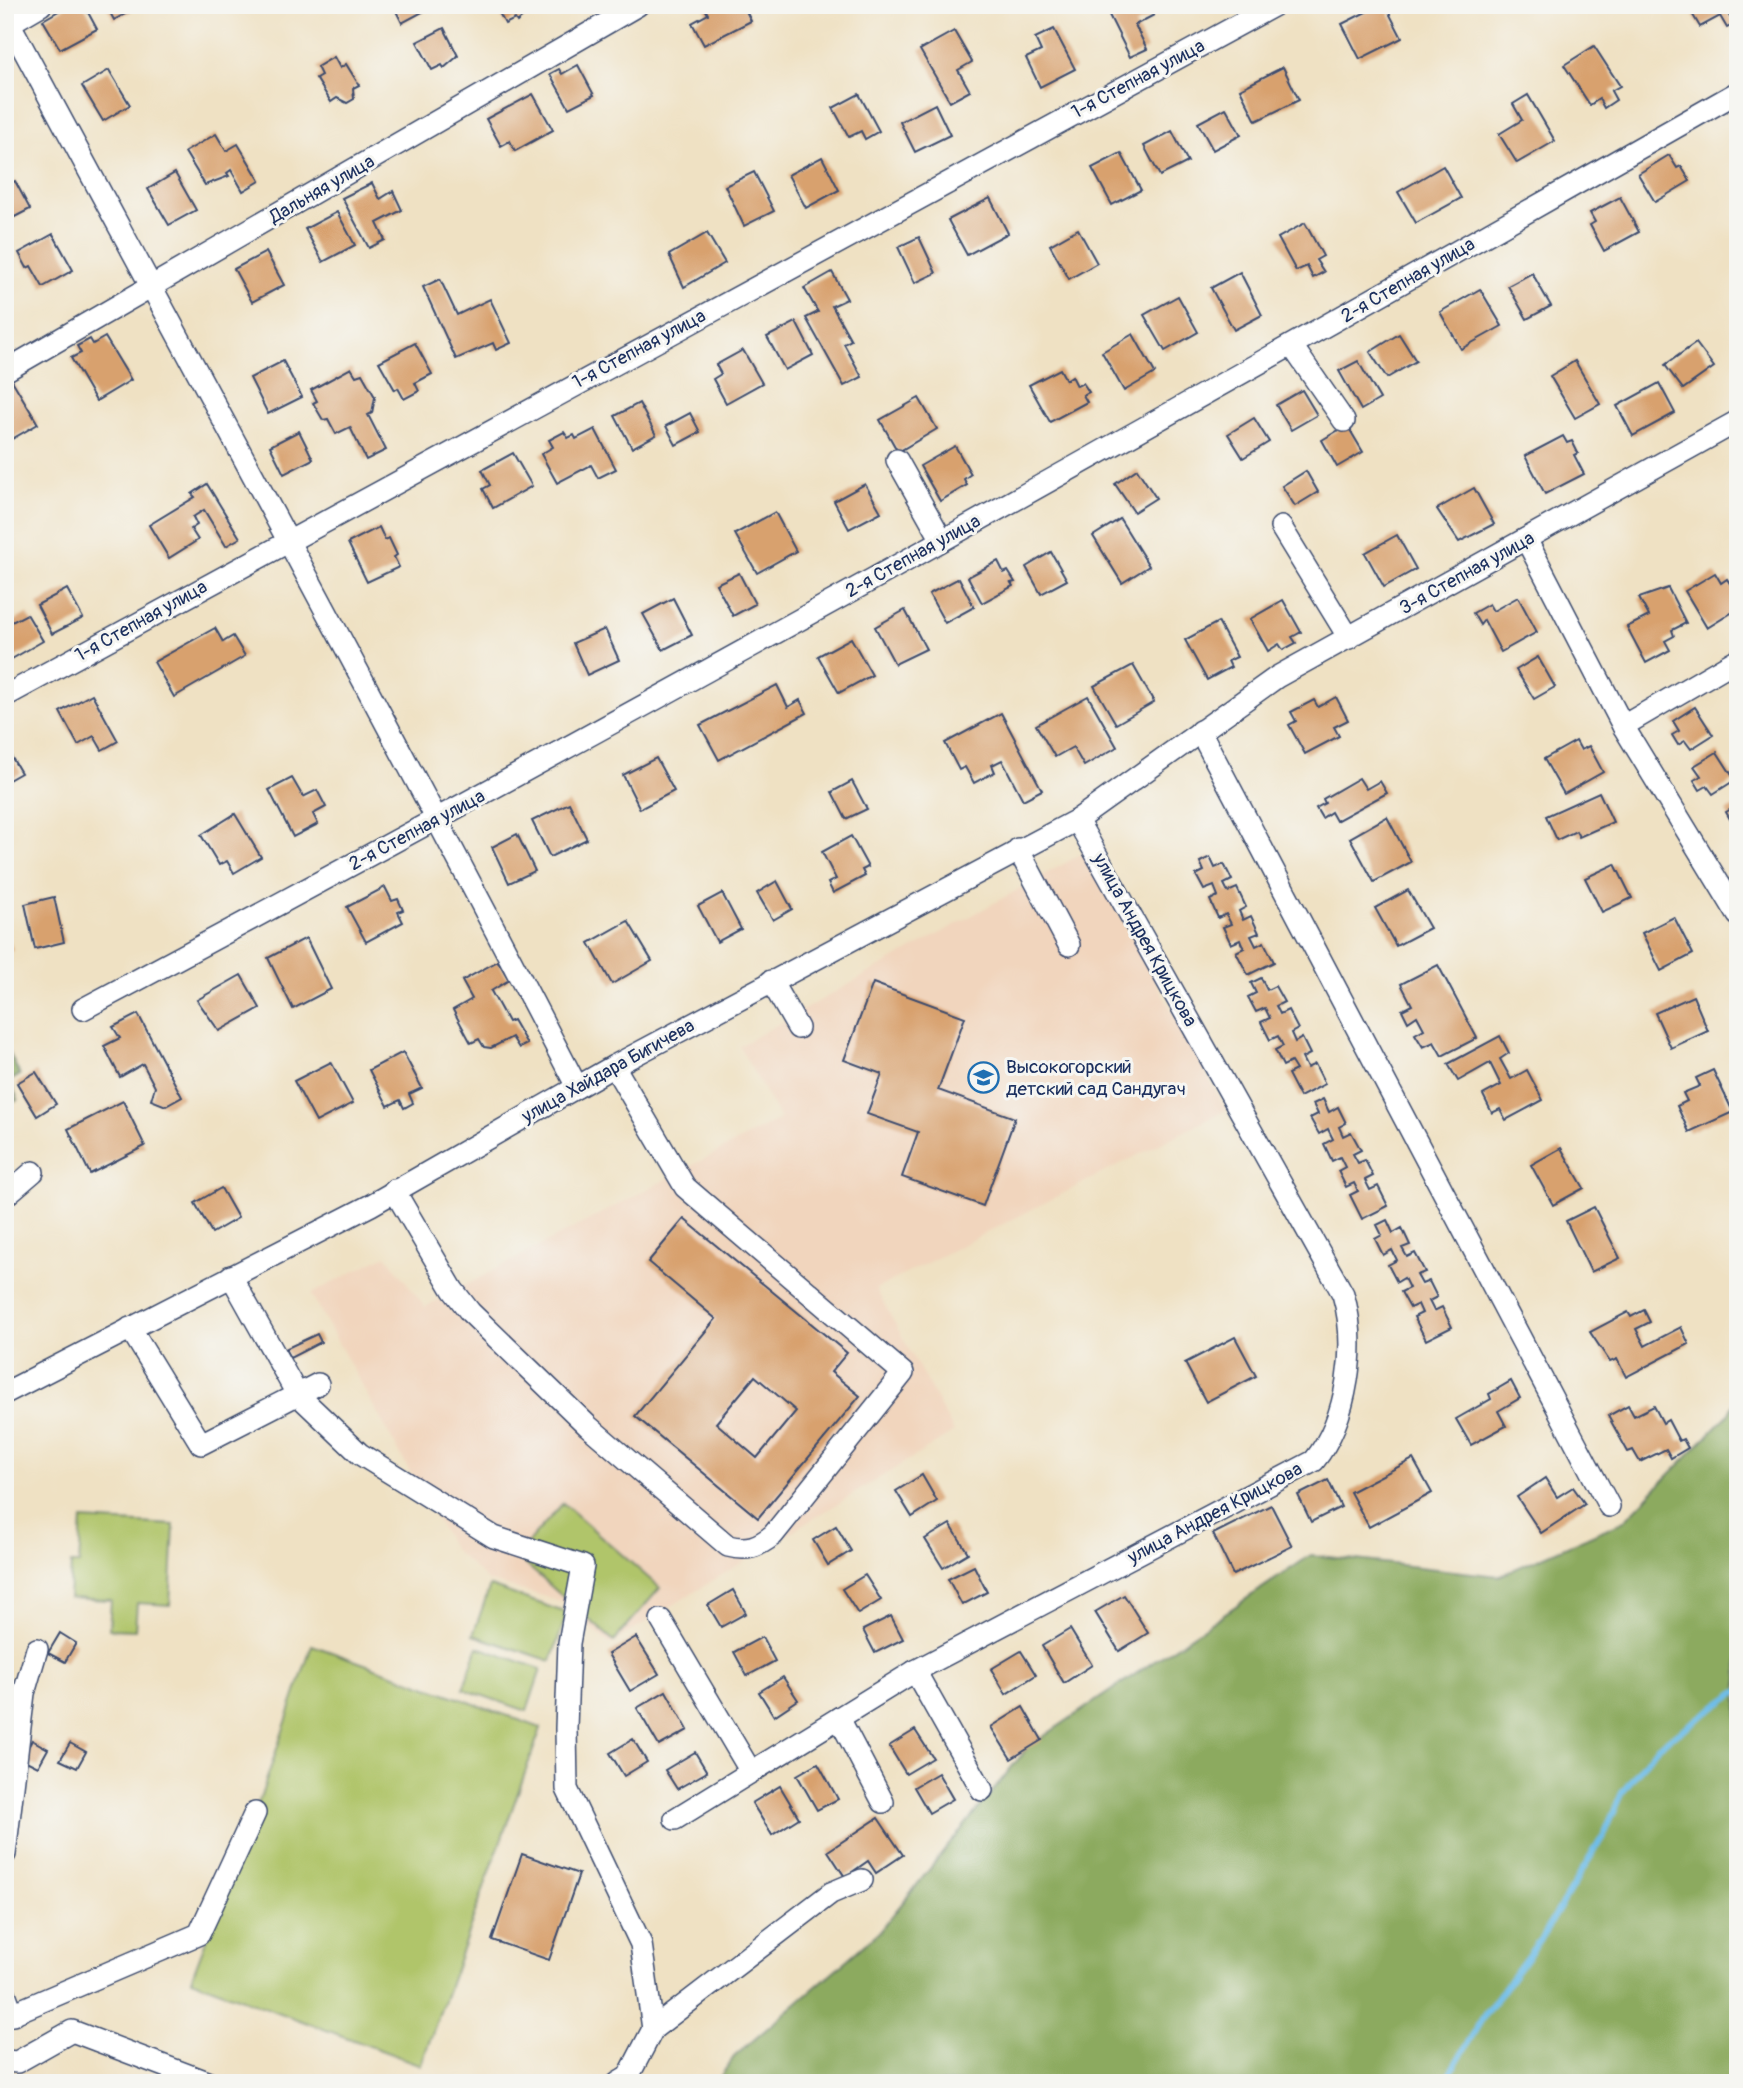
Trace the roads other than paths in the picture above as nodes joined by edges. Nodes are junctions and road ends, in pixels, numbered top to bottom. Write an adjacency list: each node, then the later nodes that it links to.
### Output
1 (41, 5): 4 (street)
2 (638, 5): 6 (street, Дальняя улица)
3 (1275, 5): 13 (street, 1-я Степная улица)
4 (7, 22): 6 (street)
5 (1738, 92): 7 (street, 2-я Степная улица)
6 (150, 289): 8 (street, Дальняя улица); 13 (street)
7 (1292, 346): 10 (street); 15 (street, 2-я Степная улица)
8 (5, 371)
9 (1738, 421): 14 (street, 3-я Степная улица)
10 (1344, 422)
11 (897, 460): 15 (street)
12 (1281, 527): 16 (street)
13 (289, 539): 18 (street, 1-я Степная улица); 21 (street)
14 (1526, 539): 16 (street, 3-я Степная улица); 19 (street)
15 (942, 540): 21 (street, 2-я Степная улица)
16 (1349, 638): 20 (street, 3-я Степная улица)
17 (1738, 659): 19 (street)
18 (5, 696)
19 (1623, 726): 24 (street)
20 (1200, 731): 22 (street, улица Хайдара Бигичева); 39 (street)
21 (439, 820): 27 (street, 2-я Степная улица); 30 (street)
22 (1077, 820): 23 (street, улица Хайдара Бигичева); 42 (street, улица Андрея Крицкова)
23 (1018, 849): 25 (street); 26 (street, улица Хайдара Бигичева)
24 (1737, 910)
25 (1069, 945)
26 (771, 981): 28 (street); 29 (street, улица Хайдара Бигичева)
27 (83, 1009)
28 (798, 1028)
29 (614, 1066): 30 (street, улица Хайдара Бигичева); 32 (street)
30 (578, 1087): 32 (street, улица Хайдара Бигичева)
31 (33, 1172): 33 (street)
32 (394, 1190): 34 (street, улица Хайдара Бигичева)
33 (5, 1196)
34 (231, 1276): 35 (street, улица Хайдара Бигичева); 38 (street)
35 (130, 1328): 37 (street, улица Хайдара Бигичева); 38 (street)
36 (318, 1384): 38 (street)
37 (5, 1393)
38 (297, 1394): 53 (street)
39 (1609, 1506)
40 (661, 1620): 44 (street)
41 (37, 1649): 49 (street)
42 (915, 1671): 43 (street, улица Андрея Крицкова); 45 (street)
43 (839, 1718): 44 (street, улица Андрея Крицкова); 46 (street)
44 (751, 1772): 48 (street, улица Андрея Крицкова)
45 (982, 1790)
46 (883, 1802)
47 (255, 1813): 52 (street)
48 (675, 1819)
49 (5, 1854)
50 (862, 1880): 53 (street)
51 (5, 1993): 52 (street)
52 (9, 2016)
53 (653, 2029): 56 (street)
54 (5, 2062): 55 (street)
55 (209, 2083)
56 (618, 2083)

